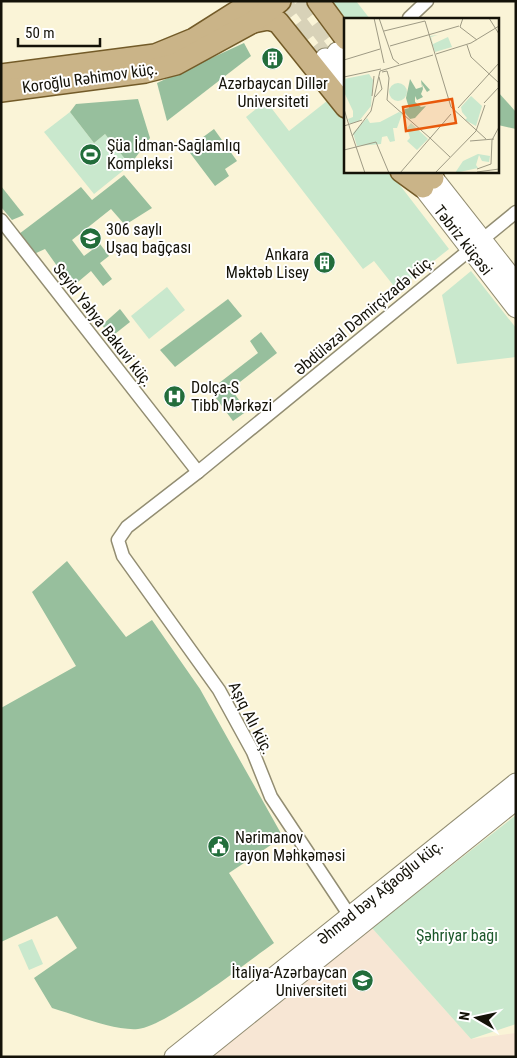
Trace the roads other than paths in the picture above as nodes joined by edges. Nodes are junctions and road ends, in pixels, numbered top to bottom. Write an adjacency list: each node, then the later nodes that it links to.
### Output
1 (280, 1): 4 (main road, Koroğlu Rəhimov küç.)
2 (318, 1): 6 (main road)
3 (427, 1): 5 (street)
4 (250, 8): 7 (main road, Koroğlu Rəhimov küç.); 9 (main road, Koroğlu Rəhimov küç.); 10 (main road)
5 (410, 18)
6 (338, 53): 8 (street)
7 (1, 76)
8 (344, 78)
9 (1, 91)
10 (344, 104)
11 (406, 172): 12 (main road)
12 (425, 176): 15 (street, Təbriz küçəsi)
13 (516, 212): 15 (street, Əbdüləzəl DƏmirçizadə küç.)
14 (1, 220): 18 (street, Seyid Yəhya Bakuvi küç.)
15 (476, 244): 16 (street, Təbriz küçəsi); 17 (street, Təbriz küçəsi); 18 (street, Əbdüləzəl DƏmirçizadə küç.)
16 (516, 283)
17 (516, 308)
18 (198, 472): 19 (street, Əbdüləzəl DƏmirçizadə küç.)
19 (118, 540): 22 (street, Aşıq Alı küç.)
20 (516, 783): 22 (street, Əhməd bəy Ağaoğlu küç.)
21 (516, 800): 24 (street, Əhməd bəy Ağaoğlu küç.)
22 (350, 916): 23 (street, Əhməd bəy Ağaoğlu küç.)
23 (174, 1057)
24 (196, 1057)

